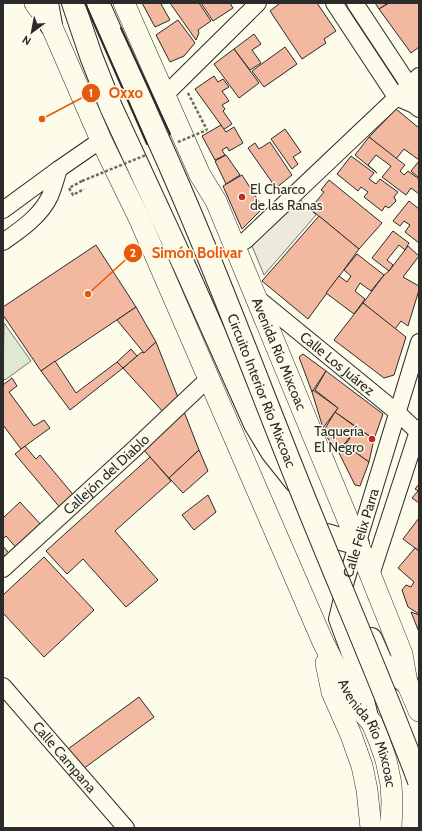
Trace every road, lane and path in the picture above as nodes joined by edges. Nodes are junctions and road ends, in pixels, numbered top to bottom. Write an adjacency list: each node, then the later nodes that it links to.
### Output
1 (35, 3): 9 (main road, Avenida Río Mixcoac)
2 (47, 3): 9 (highway)
3 (73, 3): 28 (highway)
4 (98, 3): 38 (highway, Circuito Interior Río Mixcoac, bridge)
5 (124, 3): 11 (main road, Avenida Río Mixcoac)
6 (258, 3): 11 (street)
7 (334, 3): 13 (street)
8 (355, 3): 10 (street)
9 (51, 25): 16 (main road, Avenida Río Mixcoac)
10 (414, 80): 13 (street); 14 (street)
11 (165, 95): 23 (main road, Avenida Río Mixcoac)
12 (190, 95): 15 (path)
13 (396, 97): 14 (street); 21 (street)
14 (417, 107)
15 (207, 130)
16 (101, 140): 17 (street); 25 (main road, Avenida Río Mixcoac)
17 (59, 169): 20 (street); 22 (street)
18 (82, 181): 19 (path)
19 (84, 189)
20 (3, 210)
21 (245, 241)
22 (3, 242)
23 (255, 296): 26 (street, Calle Los Juárez); 29 (main road, Avenida Río Mixcoac)
24 (419, 342): 26 (street, Calle Felix Parra)
25 (209, 378): 30 (street, Callejón del Diablo); 33 (main road, Avenida Río Mixcoac)
26 (398, 413): 27 (street, Calle Los Juárez); 29 (street, Calle Felix Parra)
27 (419, 431): 31 (street, Calle Felix Parra)
28 (327, 535): 29 (highway); 32 (highway)
29 (358, 544): 31 (main road, Avenida Río Mixcoac); 32 (street, Calle Felix Parra)
30 (3, 569)
31 (371, 575): 34 (main road, Avenida Río Mixcoac)
32 (346, 580): 34 (highway); 37 (street, Calle Felix Parra)
33 (323, 642): 37 (main road, Avenida Río Mixcoac); 40 (main road, Avenida Río Mixcoac)
34 (407, 683): 36 (main road, Avenida Río Mixcoac)
35 (3, 686): 39 (street, Calle Campana)
36 (419, 710)
37 (372, 723): 41 (main road, Avenida Río Mixcoac)
38 (419, 781)
39 (126, 828)
40 (371, 828)
41 (391, 828)

